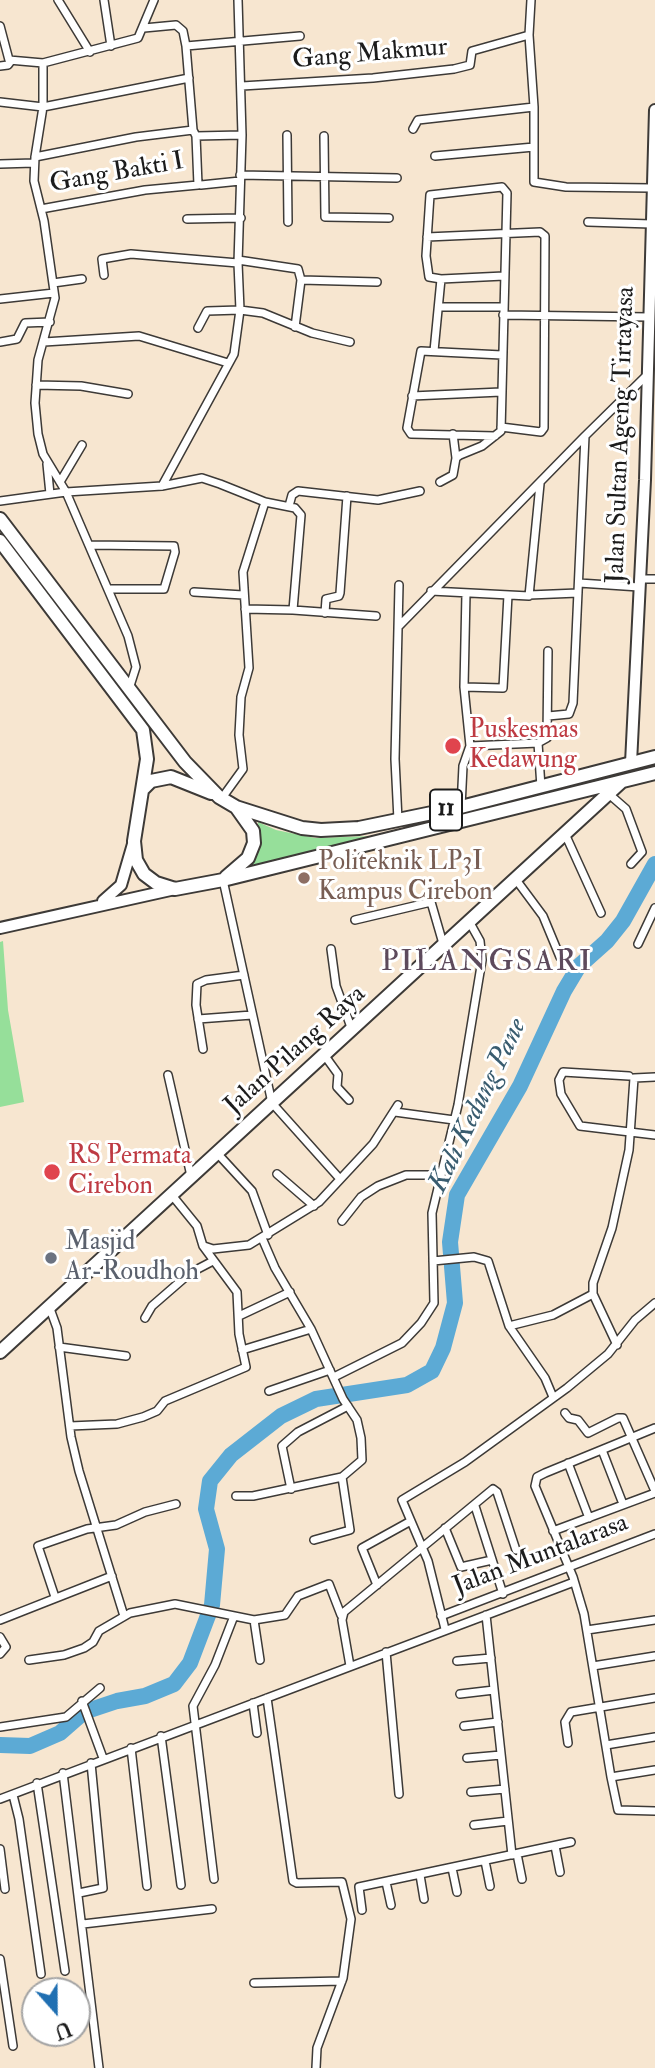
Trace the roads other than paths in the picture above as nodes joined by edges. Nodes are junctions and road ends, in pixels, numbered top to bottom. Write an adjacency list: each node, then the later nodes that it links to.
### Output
1 (58, 0): 13 (street)
2 (104, 0): 11 (street)
3 (154, 0): 7 (street)
4 (238, 0): 10 (street)
5 (531, 0): 8 (street)
6 (0, 26): 14 (street)
7 (144, 28): 11 (street); 12 (street)
8 (529, 35): 18 (street, Gang Makmur); 21 (street)
9 (300, 36): 10 (street)
10 (240, 41): 12 (street); 18 (street)
11 (111, 46): 13 (street)
12 (187, 46): 17 (street)
13 (90, 52): 15 (street)
14 (11, 61): 15 (street); 16 (street)
15 (43, 63): 20 (street)
16 (0, 66)
17 (189, 78): 20 (street); 25 (street)
18 (242, 86): 26 (street)
19 (0, 102): 20 (street)
20 (43, 107): 31 (street)
21 (534, 107): 24 (street); 29 (street)
22 (655, 110): 23 (main road, Jalan Sultan Ageng Tirtayasa)
23 (655, 115): 33 (main road, Jalan Sultan Ageng Tirtayasa)
24 (413, 129)
25 (195, 133): 26 (street); 31 (street); 40 (street, Gang Bakti I)
26 (243, 135): 37 (street)
27 (287, 135): 34 (street)
28 (324, 136): 35 (street)
29 (534, 147): 30 (street); 39 (street)
30 (435, 156)
31 (35, 160): 32 (street); 40 (street)
32 (0, 164)
33 (654, 164): 39 (main road, Jalan Sultan Ageng Tirtayasa)
34 (287, 175): 35 (street); 37 (street); 44 (street)
35 (324, 176): 36 (street); 42 (street)
36 (397, 177)
37 (240, 178): 38 (street); 41 (street)
38 (201, 185)
39 (651, 188): 46 (main road, Jalan Sultan Ageng Tirtayasa)
40 (41, 209): 56 (street)
41 (241, 218): 43 (street); 49 (street)
42 (389, 218)
43 (187, 219)
44 (288, 222)
45 (588, 222): 46 (street)
46 (651, 224): 59 (main road, Jalan Sultan Ageng Tirtayasa)
47 (507, 232): 48 (street); 48 (street); 51 (street); 63 (street)
48 (427, 237): 54 (street)
49 (238, 262): 50 (street); 53 (street); 61 (street)
50 (104, 275)
51 (504, 276): 54 (street); 62 (street)
52 (82, 279): 56 (street)
53 (301, 279): 55 (street); 66 (street)
54 (441, 279): 60 (street)
55 (377, 282)
56 (53, 283): 57 (street)
57 (54, 293): 58 (street); 65 (street)
58 (0, 299)
59 (652, 299): 64 (main road, Jalan Sultan Ageng Tirtayasa)
60 (439, 307): 62 (street); 71 (street)
61 (240, 310): 66 (street); 67 (street); 73 (street)
62 (503, 311): 63 (street); 72 (street)
63 (545, 316): 64 (street); 79 (street)
64 (649, 317): 74 (main road, Jalan Sultan Ageng Tirtayasa)
65 (50, 322): 68 (street); 69 (street)
66 (295, 327): 70 (street)
67 (198, 328)
68 (0, 342)
69 (44, 342): 73 (street); 75 (street)
70 (350, 342)
71 (434, 351): 72 (street); 78 (street)
72 (502, 355): 76 (street)
73 (228, 363): 90 (street)
74 (648, 374): 80 (main road, Jalan Sultan Ageng Tirtayasa); 83 (street)
75 (36, 385): 77 (street); 86 (street)
76 (501, 392): 78 (street); 79 (street)
77 (128, 394)
78 (412, 396): 81 (street)
79 (501, 427): 82 (street)
80 (650, 432): 104 (main road, Jalan Sultan Ageng Tirtayasa)
81 (453, 434): 82 (street); 85 (street)
82 (495, 436): 85 (street)
83 (585, 436): 89 (street); 103 (street)
84 (82, 445): 87 (street)
85 (456, 458): 88 (street)
86 (47, 460): 87 (street); 93 (street)
87 (60, 482): 92 (street)
88 (440, 482)
89 (540, 483): 107 (street); 113 (street)
90 (162, 486): 92 (street); 96 (street)
91 (420, 491): 94 (street)
92 (66, 492): 93 (street); 100 (street)
93 (50, 494): 95 (street)
94 (347, 496): 97 (street); 116 (street)
95 (0, 501)
96 (265, 502): 97 (street); 111 (street)
97 (289, 506): 115 (street)
98 (0, 519): 101 (highway, 11)
99 (0, 541): 101 (highway, 11)
100 (89, 545): 106 (street); 106 (street)
101 (30, 570): 119 (highway, 11)
102 (655, 579): 104 (street)
103 (579, 583): 104 (street); 110 (street)
104 (640, 583): 127 (main road, Jalan Sultan Ageng Tirtayasa)
105 (399, 585): 118 (street)
106 (108, 589): 122 (street)
107 (431, 590): 109 (street); 118 (street)
108 (194, 592): 111 (street)
109 (466, 593): 112 (street); 121 (street)
110 (578, 593): 113 (street); 123 (street)
111 (243, 595): 114 (street)
112 (508, 595): 113 (street); 121 (street)
113 (530, 595)
114 (245, 610): 115 (street); 133 (street)
115 (293, 610): 116 (street)
116 (325, 612): 117 (street)
117 (376, 616)
118 (400, 626): 136 (street)
119 (79, 633): 122 (highway, 11); 131 (highway, 11)
120 (548, 650): 123 (street)
121 (464, 687): 125 (street)
122 (129, 689): 133 (highway, 11)
123 (548, 716): 124 (street)
124 (538, 743): 125 (street); 130 (street)
125 (470, 746): 135 (street)
126 (655, 757): 127 (highway, 11)
127 (631, 763): 128 (highway, 11)
128 (597, 771): 130 (highway, 11); 132 (highway)
129 (655, 773): 132 (highway, 11)
130 (541, 787): 135 (highway, 11)
131 (142, 790): 133 (highway); 138 (highway, 11)
132 (605, 791): 137 (highway, Jalan Pilang Raya); 139 (street); 140 (highway, 11)
133 (220, 797): 134 (highway, 11)
134 (236, 807): 136 (highway, 11); 140 (highway)
135 (461, 807): 136 (highway, 11)
136 (398, 821)
137 (566, 836): 141 (highway, Jalan Pilang Raya); 145 (street)
138 (134, 841): 142 (highway, 11); 143 (main road)
139 (631, 864)
140 (223, 880): 142 (highway, 11); 153 (street)
141 (517, 881): 147 (highway, Jalan Pilang Raya); 152 (street)
142 (175, 889): 143 (main road)
143 (97, 904): 148 (main road)
144 (655, 908): 149 (street)
145 (601, 913)
146 (355, 920): 150 (street)
147 (470, 923): 150 (highway, Jalan Pilang Raya); 164 (street)
148 (0, 928)
149 (638, 944)
150 (444, 948): 156 (highway, Jalan Pilang Raya)
151 (331, 950): 156 (street)
152 (560, 957)
153 (244, 975): 154 (street); 155 (street)
154 (252, 1015): 155 (street); 163 (street)
155 (198, 1019): 157 (street)
156 (353, 1031): 158 (highway, Jalan Pilang Raya)
157 (203, 1049)
158 (325, 1056): 162 (street); 163 (highway, Jalan Pilang Raya)
159 (168, 1075): 170 (street)
160 (629, 1076): 165 (street)
161 (655, 1077): 165 (street)
162 (349, 1100)
163 (272, 1103): 167 (highway, Jalan Pilang Raya); 171 (street)
164 (454, 1120): 169 (street); 171 (street)
165 (631, 1132): 166 (street); 180 (street)
166 (655, 1135)
167 (217, 1153): 170 (highway, Jalan Pilang Raya); 175 (street)
168 (277, 1174): 173 (street)
169 (439, 1175): 174 (street); 178 (street)
170 (191, 1177): 172 (highway, Jalan Pilang Raya)
171 (340, 1179): 173 (street)
172 (171, 1194): 176 (street); 182 (highway, Jalan Pilang Raya)
173 (314, 1206): 175 (street)
174 (342, 1221)
175 (265, 1236): 176 (street); 179 (street)
176 (203, 1246): 177 (street)
177 (213, 1261): 183 (street); 184 (street)
178 (433, 1261): 185 (street); 192 (street)
179 (290, 1292): 183 (street); 186 (street)
180 (593, 1294): 185 (street); 187 (street)
181 (655, 1303): 187 (street)
182 (49, 1306): 188 (street); 190 (highway, Jalan Pilang Raya)
183 (239, 1316): 189 (street)
184 (145, 1318)
185 (509, 1326): 194 (street)
186 (310, 1329): 189 (street); 192 (street)
187 (617, 1345): 194 (street)
188 (59, 1347): 191 (street); 197 (street)
189 (242, 1350): 197 (street)
190 (0, 1352)
191 (126, 1356)
192 (332, 1373): 193 (street); 195 (street)
193 (269, 1391)
194 (554, 1396): 210 (street)
195 (348, 1406): 202 (street); 203 (street)
196 (570, 1417): 199 (street)
197 (70, 1426): 211 (street)
198 (655, 1428): 199 (street)
199 (633, 1437): 200 (street); 204 (street)
200 (602, 1450): 201 (street); 207 (street)
201 (568, 1464): 209 (street); 213 (street)
202 (342, 1477): 203 (street); 215 (street)
203 (291, 1489): 205 (street)
204 (655, 1492): 207 (street)
205 (236, 1496)
206 (176, 1504): 211 (street)
207 (623, 1504): 209 (street)
208 (475, 1506): 212 (street); 217 (street); 218 (street)
209 (589, 1518): 213 (street)
210 (409, 1522): 216 (street); 221 (street)
211 (97, 1528): 220 (street); 223 (street)
212 (445, 1528): 216 (street); 218 (street)
213 (554, 1531): 219 (street)
214 (655, 1534): 219 (street, Jalan Muntalarasa)
215 (314, 1540)
216 (422, 1548): 221 (street); 231 (street)
217 (516, 1550)
218 (492, 1560): 222 (street)
219 (572, 1574): 222 (street, Jalan Muntalarasa); 226 (street); 232 (street)
220 (112, 1576): 223 (street); 227 (street)
221 (377, 1585): 225 (street)
222 (503, 1594): 231 (street, Jalan Muntalarasa)
223 (55, 1597): 228 (street)
224 (230, 1615): 227 (street); 229 (street); 251 (street)
225 (341, 1615): 229 (street); 238 (street)
226 (486, 1615): 231 (street); 237 (street)
227 (124, 1616): 239 (street)
228 (0, 1620)
229 (254, 1620): 240 (street)
230 (655, 1620): 232 (street)
231 (443, 1622): 234 (street)
232 (587, 1630): 242 (street)
233 (0, 1637): 235 (street)
234 (386, 1653): 238 (street); 271 (street)
235 (0, 1654)
236 (655, 1656): 242 (street)
237 (491, 1658): 241 (street); 244 (street)
238 (349, 1659): 246 (street)
239 (29, 1660)
240 (260, 1660)
241 (457, 1661)
242 (593, 1666): 250 (street)
243 (100, 1688): 248 (street)
244 (494, 1690): 245 (street); 252 (street)
245 (460, 1693)
246 (267, 1698): 249 (street); 296 (street)
247 (655, 1698): 250 (street)
248 (82, 1702): 254 (street); 262 (street)
249 (253, 1703): 251 (street); 255 (street)
250 (600, 1707): 258 (street); 259 (street)
251 (195, 1719): 256 (street); 285 (street)
252 (498, 1722): 253 (street); 261 (street)
253 (464, 1726)
254 (0, 1727)
255 (257, 1733)
256 (161, 1737): 260 (street); 288 (street)
257 (655, 1737): 259 (street)
258 (568, 1744)
259 (606, 1745): 267 (street)
260 (131, 1748): 262 (street); 289 (street)
261 (501, 1755): 263 (street); 269 (street)
262 (103, 1756): 264 (street)
263 (467, 1758)
264 (91, 1763): 266 (street); 293 (street)
265 (655, 1770): 267 (street)
266 (63, 1773): 268 (street); 293 (street)
267 (611, 1777): 274 (street)
268 (37, 1783): 272 (street); 302 (street)
269 (505, 1789): 270 (street); 275 (street)
270 (471, 1792)
271 (399, 1794)
272 (13, 1795): 273 (street); 303 (street)
273 (0, 1799)
274 (655, 1811)
275 (508, 1821): 276 (street); 280 (street)
276 (474, 1825)
277 (571, 1842): 278 (street)
278 (555, 1846): 280 (street); 283 (street)
279 (0, 1849): 291 (street)
280 (515, 1854): 281 (street); 286 (street)
281 (485, 1861): 282 (street); 290 (street)
282 (452, 1868): 284 (street); 292 (street)
283 (560, 1872)
284 (420, 1875): 287 (street); 295 (street)
285 (214, 1879)
286 (522, 1879)
287 (386, 1882): 294 (street); 297 (street)
288 (181, 1885)
289 (147, 1886)
290 (490, 1886)
291 (5, 1889)
292 (457, 1892)
293 (79, 1893): 300 (street)
294 (359, 1899): 296 (street); 299 (street)
295 (424, 1899)
296 (348, 1901): 304 (street)
297 (391, 1905)
298 (212, 1909): 300 (street)
299 (362, 1910)
300 (83, 1924): 307 (street)
301 (0, 1959): 306 (street)
302 (65, 1971)
303 (41, 1974)
304 (342, 1982): 305 (street); 308 (street)
305 (254, 1983)
306 (13, 2046)
307 (99, 2068)
308 (316, 2068)

